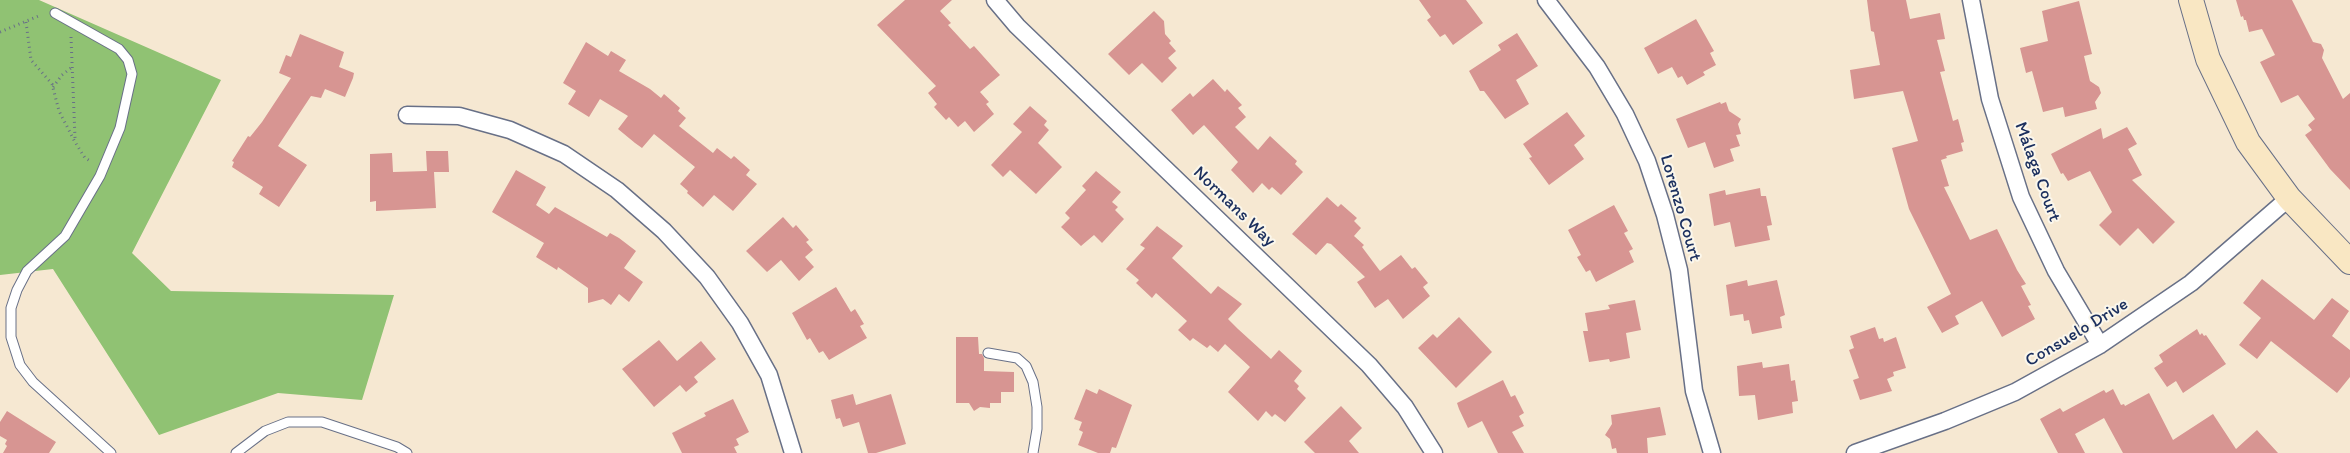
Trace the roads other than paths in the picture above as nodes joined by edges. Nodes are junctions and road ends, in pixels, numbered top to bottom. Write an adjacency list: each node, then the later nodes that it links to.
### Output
1 (994, 0): 17 (street, Normans Way)
2 (1546, 0): 18 (street, Lorenzo Court)
3 (1971, 0): 9 (street, Málaga Court)
4 (2191, 0): 7 (street)
5 (55, 12): 12 (lane)
6 (407, 115): 15 (street)
7 (2289, 198): 8 (street); 9 (street, Consuelo Drive)
8 (2350, 262)
9 (2100, 345): 11 (street, Consuelo Drive)
10 (988, 353): 16 (lane)
11 (1860, 452)
12 (111, 453)
13 (236, 453): 14 (lane)
14 (407, 453)
15 (793, 453)
16 (1033, 453)
17 (1434, 453)
18 (1712, 453)

